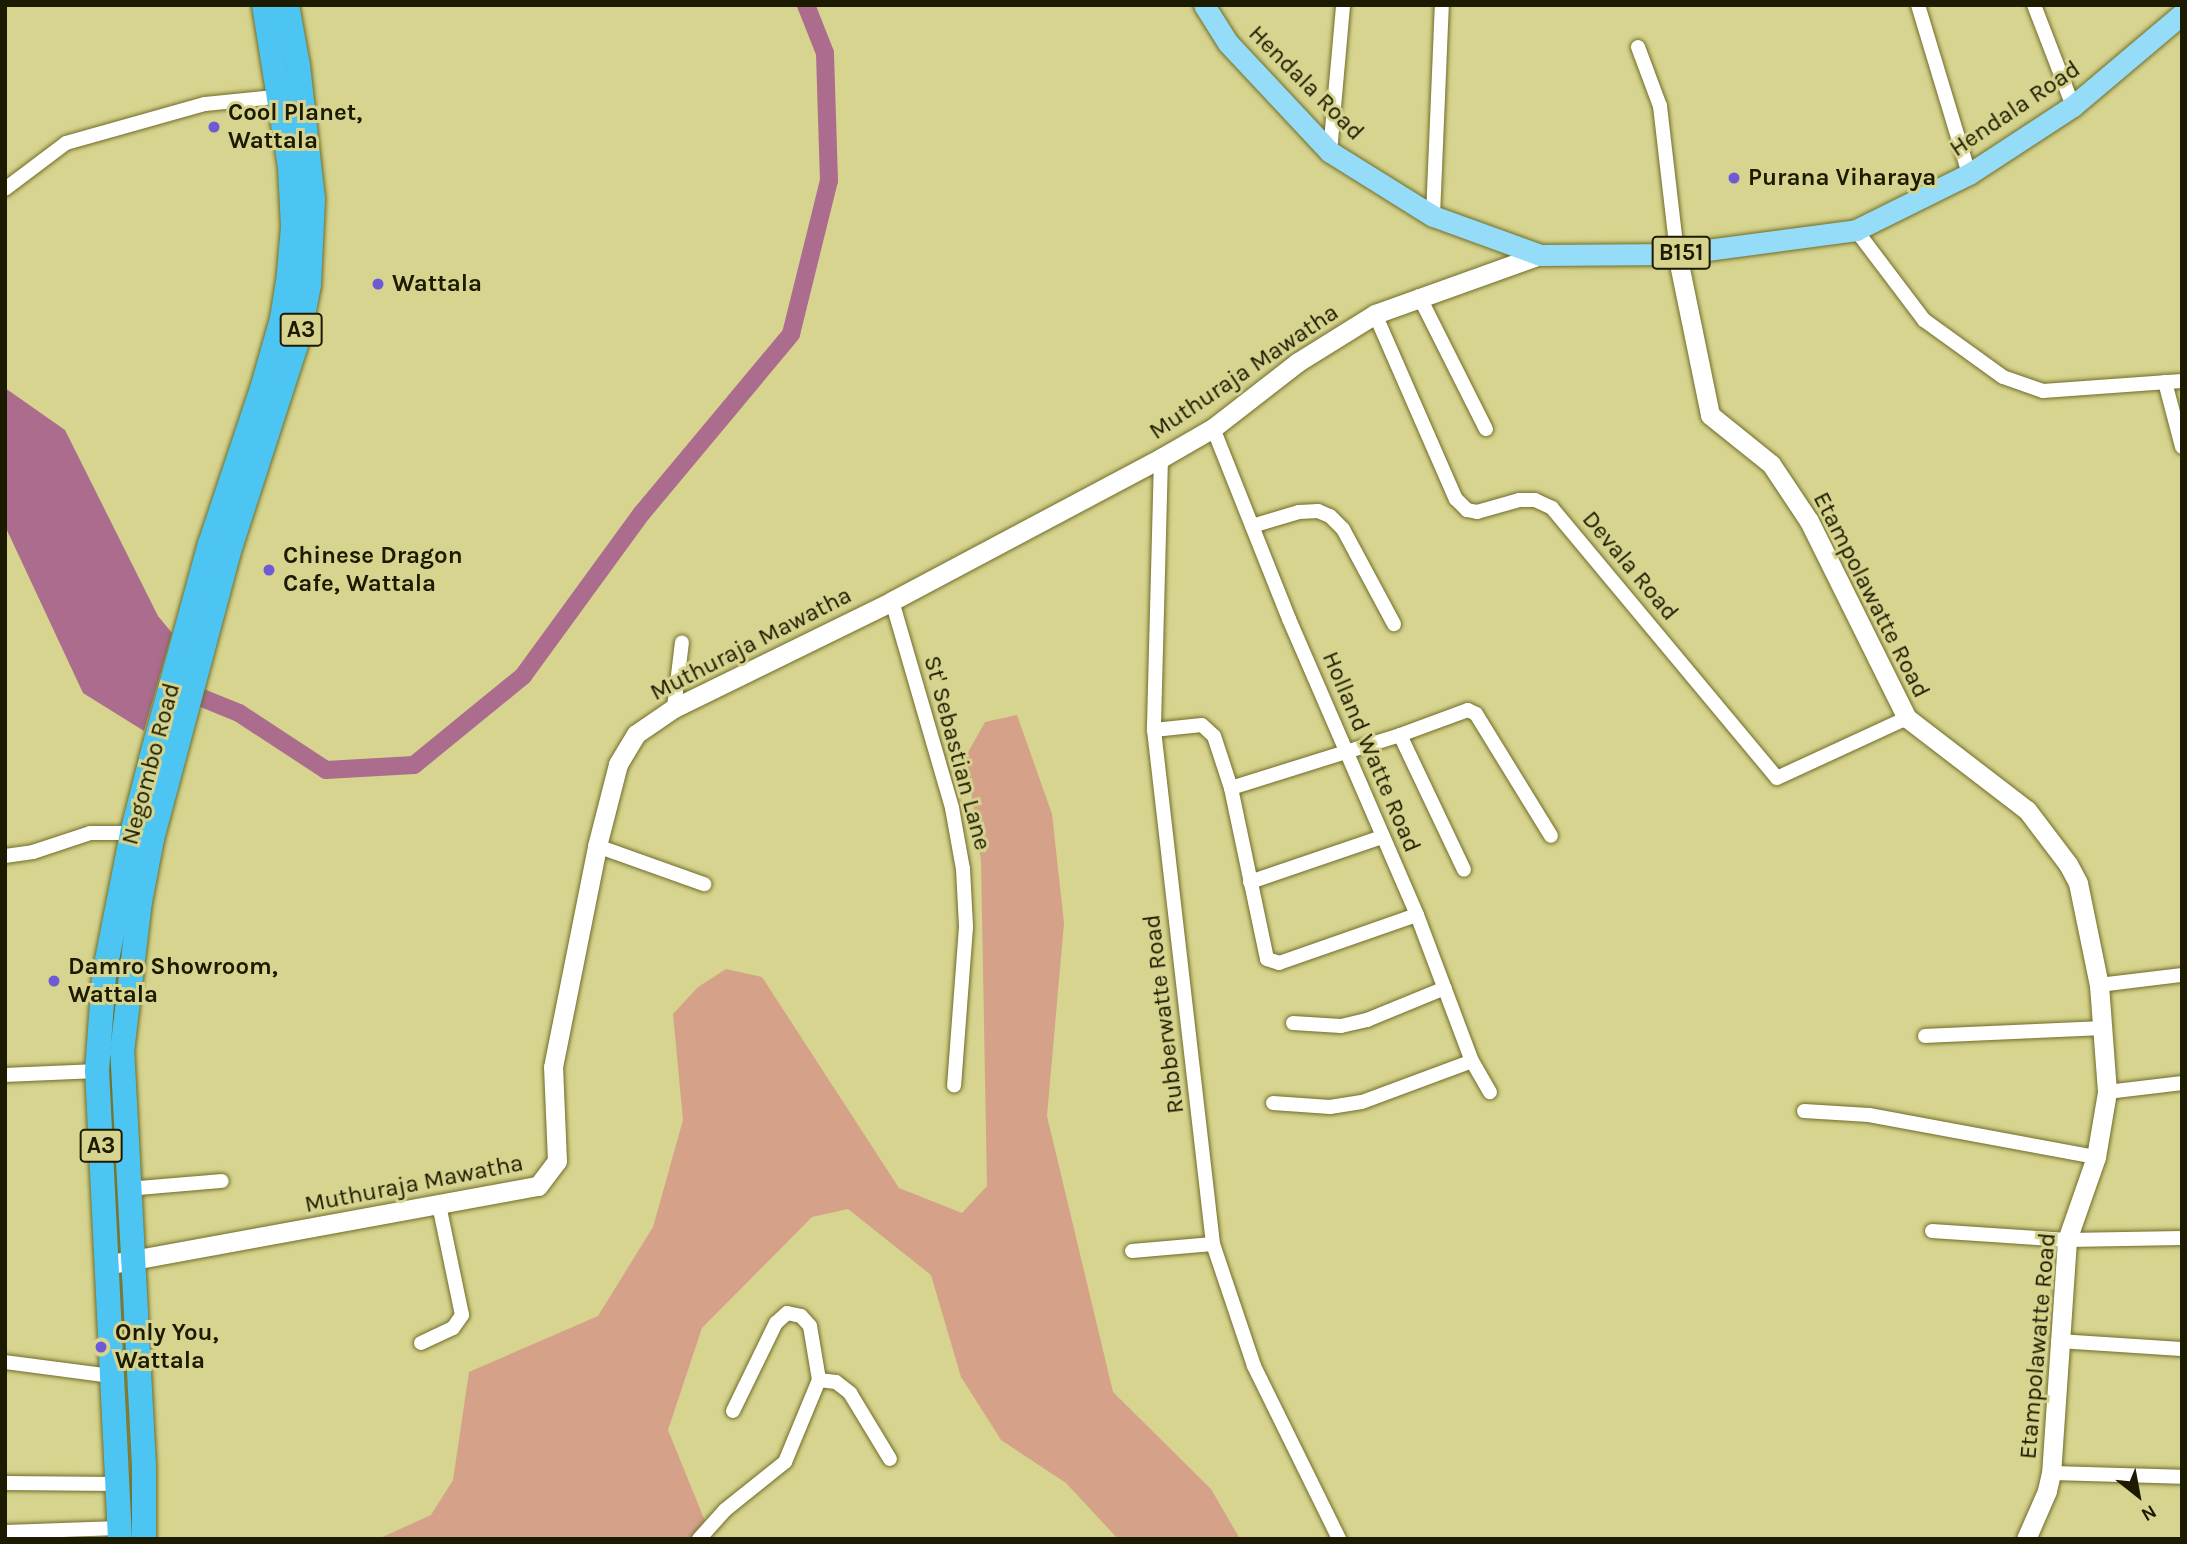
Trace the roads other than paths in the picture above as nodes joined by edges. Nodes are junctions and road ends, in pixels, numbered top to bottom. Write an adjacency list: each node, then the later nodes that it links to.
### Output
1 (264, 5): 10 (highway, Negombo Road / A3)
2 (287, 5): 10 (highway, Negombo Road / A3)
3 (1204, 5): 12 (main road, Hendala Road / B151)
4 (1343, 5): 12 (street)
5 (1442, 5): 15 (street)
6 (1918, 5): 13 (street)
7 (2034, 5): 11 (street)
8 (2182, 15): 11 (main road, Hendala Road / B151)
9 (1638, 47): 17 (street)
10 (290, 95): 14 (street); 36 (highway, Negombo Road / A3)
11 (2073, 106): 13 (main road, Hendala Road / B151)
12 (1330, 152): 15 (main road, Hendala Road / B151)
13 (1969, 174): 16 (main road, Hendala Road / B151)
14 (5, 189)
15 (1433, 216): 18 (main road, Hendala Road / B151)
16 (1856, 230): 17 (main road, Hendala Road / B151); 22 (street)
17 (1677, 254): 18 (main road, Hendala Road / B151); 32 (street, Etampolawatte Road)
18 (1541, 255): 19 (street, Muthuraja Mawatha)
19 (1419, 296): 20 (street, Muthuraja Mawatha); 24 (street)
20 (1375, 314): 23 (street, Muthuraja Mawatha); 32 (street, Devala Road)
21 (2182, 381): 22 (street)
22 (2165, 382): 25 (street)
23 (1213, 428): 26 (street, Muthuraja Mawatha); 27 (street, Holland Watte Road)
24 (1486, 429)
25 (2182, 447)
26 (1161, 458): 28 (street, Muthuraja Mawatha); 33 (street, Rubberwatte Road)
27 (1252, 526): 29 (street); 35 (street, Holland Watte Road)
28 (892, 601): 31 (street, Muthuraja Mawatha); 57 (street, St' Sebastian Lane)
29 (1394, 624)
30 (682, 642): 31 (street)
31 (674, 708): 41 (street, Muthuraja Mawatha)
32 (1907, 718): 48 (street, Etampolawatte Road)
33 (1154, 730): 37 (street); 69 (street, Rubberwatte Road)
34 (1400, 735): 35 (street); 39 (street); 43 (street)
35 (1345, 751): 37 (street); 40 (street, Holland Watte Road)
36 (162, 762): 38 (highway, Negombo Road / A3); 64 (highway, Negombo Road / A3)
37 (1231, 788): 44 (street)
38 (132, 833): 42 (street); 54 (highway, Negombo Road / A3)
39 (1551, 836)
40 (1382, 837): 44 (street); 46 (street, Holland Watte Road)
41 (597, 846): 45 (street); 65 (street, Muthuraja Mawatha)
42 (5, 856)
43 (1464, 870)
44 (1250, 882): 46 (street)
45 (704, 884)
46 (1417, 915): 49 (street, Holland Watte Road)
47 (2182, 975): 48 (street)
48 (2099, 985): 51 (street, Etampolawatte Road)
49 (1444, 988): 50 (street); 53 (street, Holland Watte Road)
50 (1293, 1023)
51 (2102, 1028): 52 (street); 59 (street, Etampolawatte Road)
52 (1925, 1036)
53 (1472, 1061): 58 (street, Holland Watte Road); 60 (street)
54 (97, 1071): 55 (street); 72 (highway, Negombo Road / A3)
55 (5, 1076)
56 (2182, 1083): 59 (street)
57 (954, 1086)
58 (1490, 1092)
59 (2107, 1092): 62 (street, Etampolawatte Road)
60 (1273, 1103)
61 (1804, 1111): 62 (street)
62 (2096, 1157): 68 (street, Etampolawatte Road)
63 (222, 1181): 64 (street)
64 (128, 1189): 71 (highway, Negombo Road / A3)
65 (439, 1205): 71 (street, Muthuraja Mawatha); 74 (street)
66 (1932, 1231): 68 (street)
67 (2182, 1238): 68 (street)
68 (2067, 1240): 73 (street, Etampolawatte Road)
69 (1213, 1244): 70 (street); 89 (street, Rubberwatte Road)
70 (1132, 1251)
71 (131, 1262): 72 (street, Muthuraja Mawatha); 87 (highway, Negombo Road / A3)
72 (106, 1265): 77 (highway, Negombo Road / A3)
73 (2058, 1342): 75 (street); 81 (street, Etampolawatte Road)
74 (421, 1343)
75 (2182, 1349)
76 (5, 1362): 77 (street)
77 (112, 1376): 84 (highway, Negombo Road / A3)
78 (820, 1380): 79 (street); 80 (street); 88 (street)
79 (733, 1411)
80 (890, 1459)
81 (2051, 1473): 82 (street); 90 (street, Etampolawatte Road)
82 (2182, 1477)
83 (5, 1483): 84 (street)
84 (118, 1484): 86 (highway, Negombo Road / A3)
85 (5, 1532): 86 (street)
86 (120, 1534)
87 (144, 1539)
88 (699, 1539)
89 (1339, 1539)
90 (2026, 1539)

